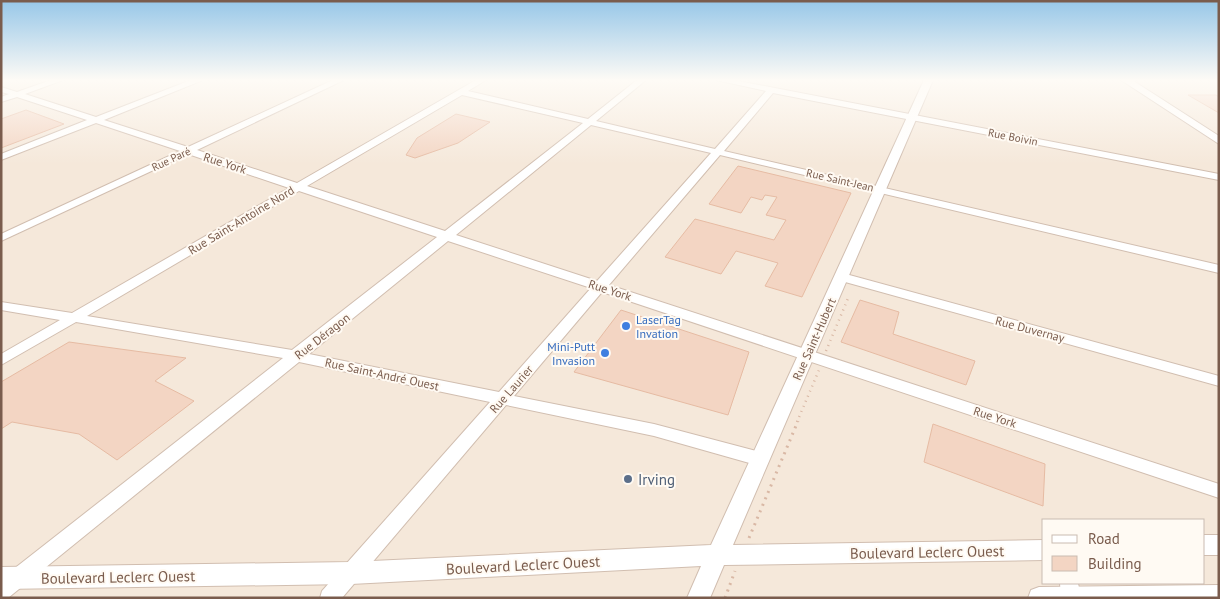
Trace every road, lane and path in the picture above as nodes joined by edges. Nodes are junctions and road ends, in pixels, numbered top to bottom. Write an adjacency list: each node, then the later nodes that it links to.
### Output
1 (59, 108): 13 (street, Rue York)
2 (118, 108): 13 (street)
3 (122, 108): 13 (street)
4 (281, 108): 17 (street, Rue Paré)
5 (433, 108): 21 (street, Rue Saint-Antoine Nord)
6 (530, 108): 14 (street, Rue Saint-Jean)
7 (607, 108): 14 (street, Rue Déragon)
8 (755, 108): 18 (street, Rue Laurier)
9 (865, 108): 12 (street, Rue Boivin)
10 (917, 108): 12 (street, Rue Saint-Hubert)
11 (1168, 108): 15 (street)
12 (913, 117): 20 (street, Rue Boivin); 22 (street, Rue Saint-Hubert)
13 (92, 119): 16 (street); 17 (street, Rue York); 19 (street)
14 (590, 122): 18 (street, Rue Saint-Jean); 23 (street, Rue Déragon)
15 (1219, 141)
16 (1, 151)
17 (189, 151): 21 (street, Rue York); 24 (street, Rue Paré)
18 (718, 151): 22 (street, Rue Saint-Jean); 27 (street, Rue Laurier)
19 (1, 157)
20 (1219, 177)
21 (297, 187): 23 (street, Rue York); 29 (street, Rue Saint-Antoine Nord)
22 (880, 190): 25 (street, Rue Saint-Jean); 26 (street, Rue Saint-Hubert)
23 (447, 236): 27 (street, Rue York); 31 (street, Rue Déragon)
24 (1, 238)
25 (1219, 269)
26 (842, 277): 30 (street, Rue Saint-Hubert); 33 (street, Rue Duvernay)
27 (600, 287): 30 (street, Rue York); 34 (street, Rue Laurier)
28 (1, 306): 29 (street, Rue Saint-André Ouest)
29 (75, 318): 31 (street, Rue Saint-André Ouest); 32 (street, Rue Saint-Antoine Nord)
30 (807, 355): 35 (street, Rue Saint-Hubert); 36 (street, Rue York)
31 (296, 356): 34 (street, Rue Saint-André Ouest); 42 (street, Rue Déragon)
32 (1, 360)
33 (1219, 381)
34 (502, 399): 35 (street, Rue Saint-André Ouest); 41 (street, Rue Laurier)
35 (760, 459): 40 (street, Rue Saint-Hubert)
36 (1219, 491)
37 (1205, 545): 38 (street)
38 (1219, 545)
39 (1042, 550): 40 (street, Boulevard Leclerc Ouest)
40 (717, 556): 41 (street, Boulevard Leclerc Ouest); 46 (street, Rue Saint-Hubert)
41 (351, 573): 42 (street, Boulevard Leclerc Ouest); 45 (street, Rue Laurier)
42 (6, 582)
43 (1070, 592): 44 (street); 47 (street)
44 (1219, 596)
45 (329, 598)
46 (698, 598)
47 (1039, 598)

